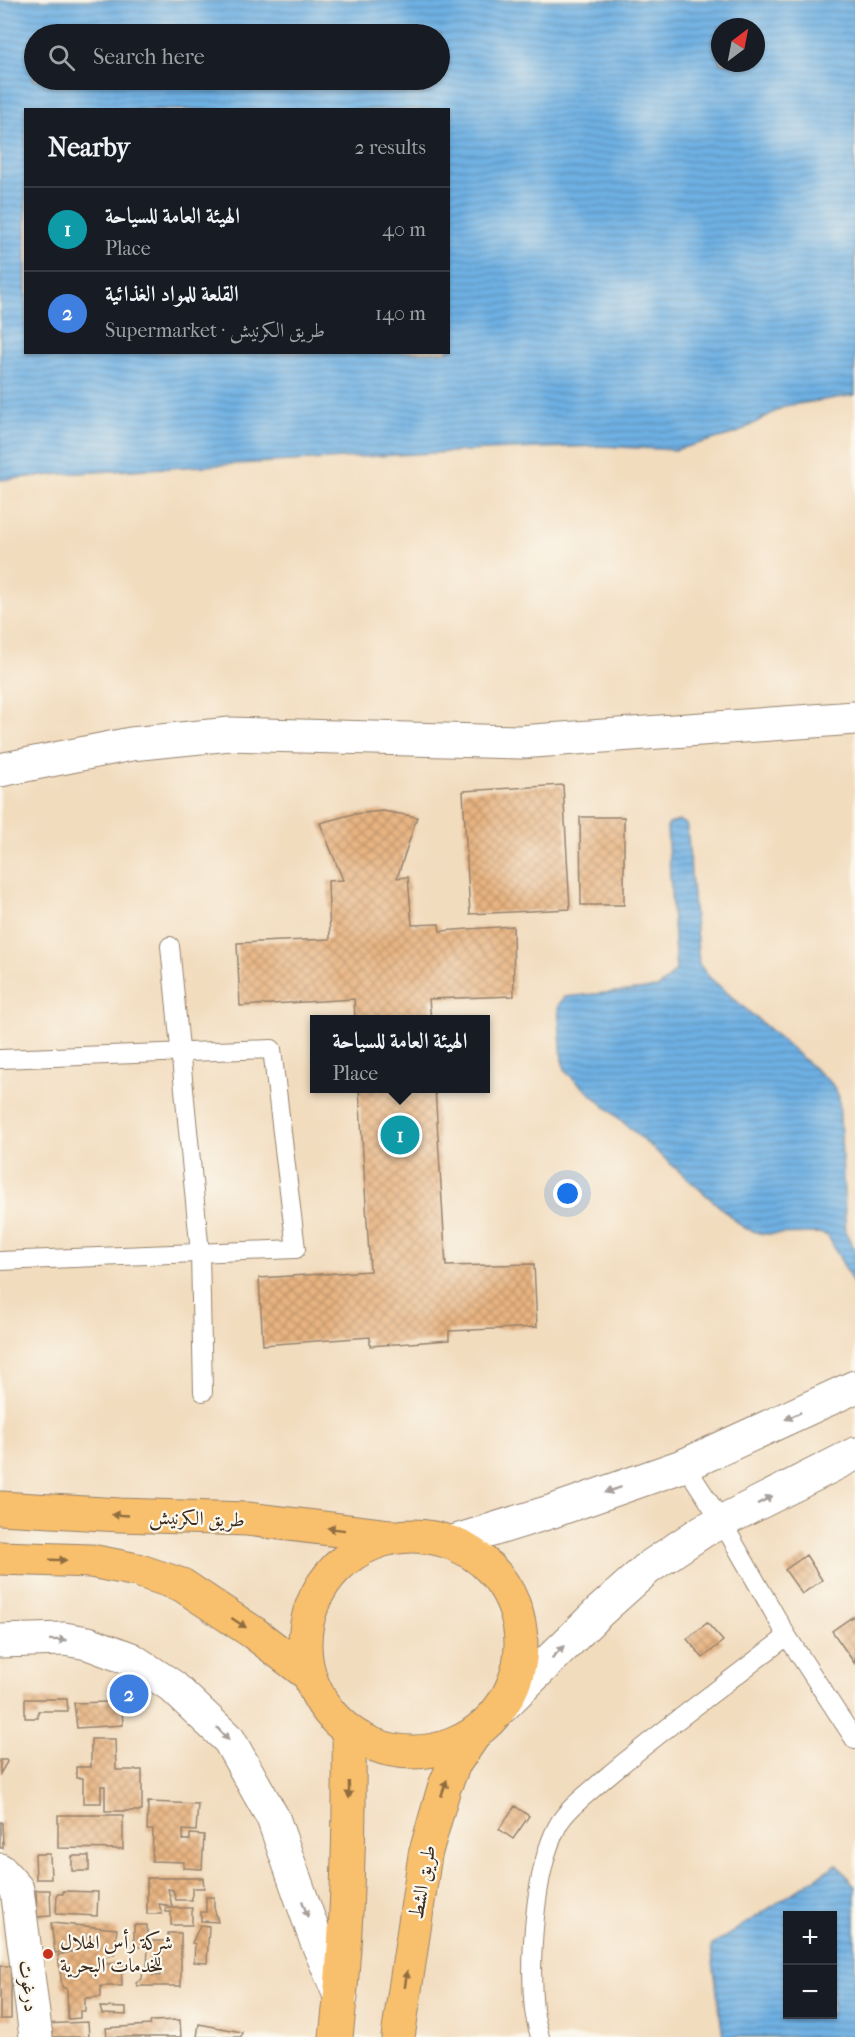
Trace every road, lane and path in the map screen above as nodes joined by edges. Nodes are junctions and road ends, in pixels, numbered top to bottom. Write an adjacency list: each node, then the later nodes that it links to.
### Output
1 (855, 718): 2 (street)
2 (0, 770)
3 (170, 946): 4 (lane)
4 (180, 1053): 5 (lane); 6 (lane); 6 (lane)
5 (0, 1059)
6 (200, 1253): 7 (lane); 9 (lane)
7 (0, 1261)
8 (850, 1389): 11 (street, one-way to 11)
9 (202, 1392)
10 (855, 1454): 13 (street, one-way to 10)
11 (685, 1465): 13 (lane); 15 (street, one-way to 15)
12 (0, 1508): 14 (highway, طريق الكرنيش, one-way to 12)
13 (722, 1522): 17 (lane); 20 (street, one-way to 13)
14 (394, 1536): 15 (highway); 19 (highway)
15 (453, 1542): 20 (highway)
16 (0, 1558): 19 (highway, one-way to 19)
17 (787, 1636): 23 (lane); 29 (lane)
18 (0, 1641): 25 (street, one-way to 25)
19 (309, 1675): 21 (highway)
20 (502, 1707): 22 (highway)
21 (349, 1731): 22 (highway); 25 (highway, one-way to 25)
22 (474, 1735): 28 (highway, طريق الشط, one-way to 22)
23 (855, 1740)
24 (0, 1870): 26 (street, درغوت)
25 (341, 1998): 27 (highway)
26 (36, 2037)
27 (336, 2037)
28 (398, 2037)
29 (540, 2037)

